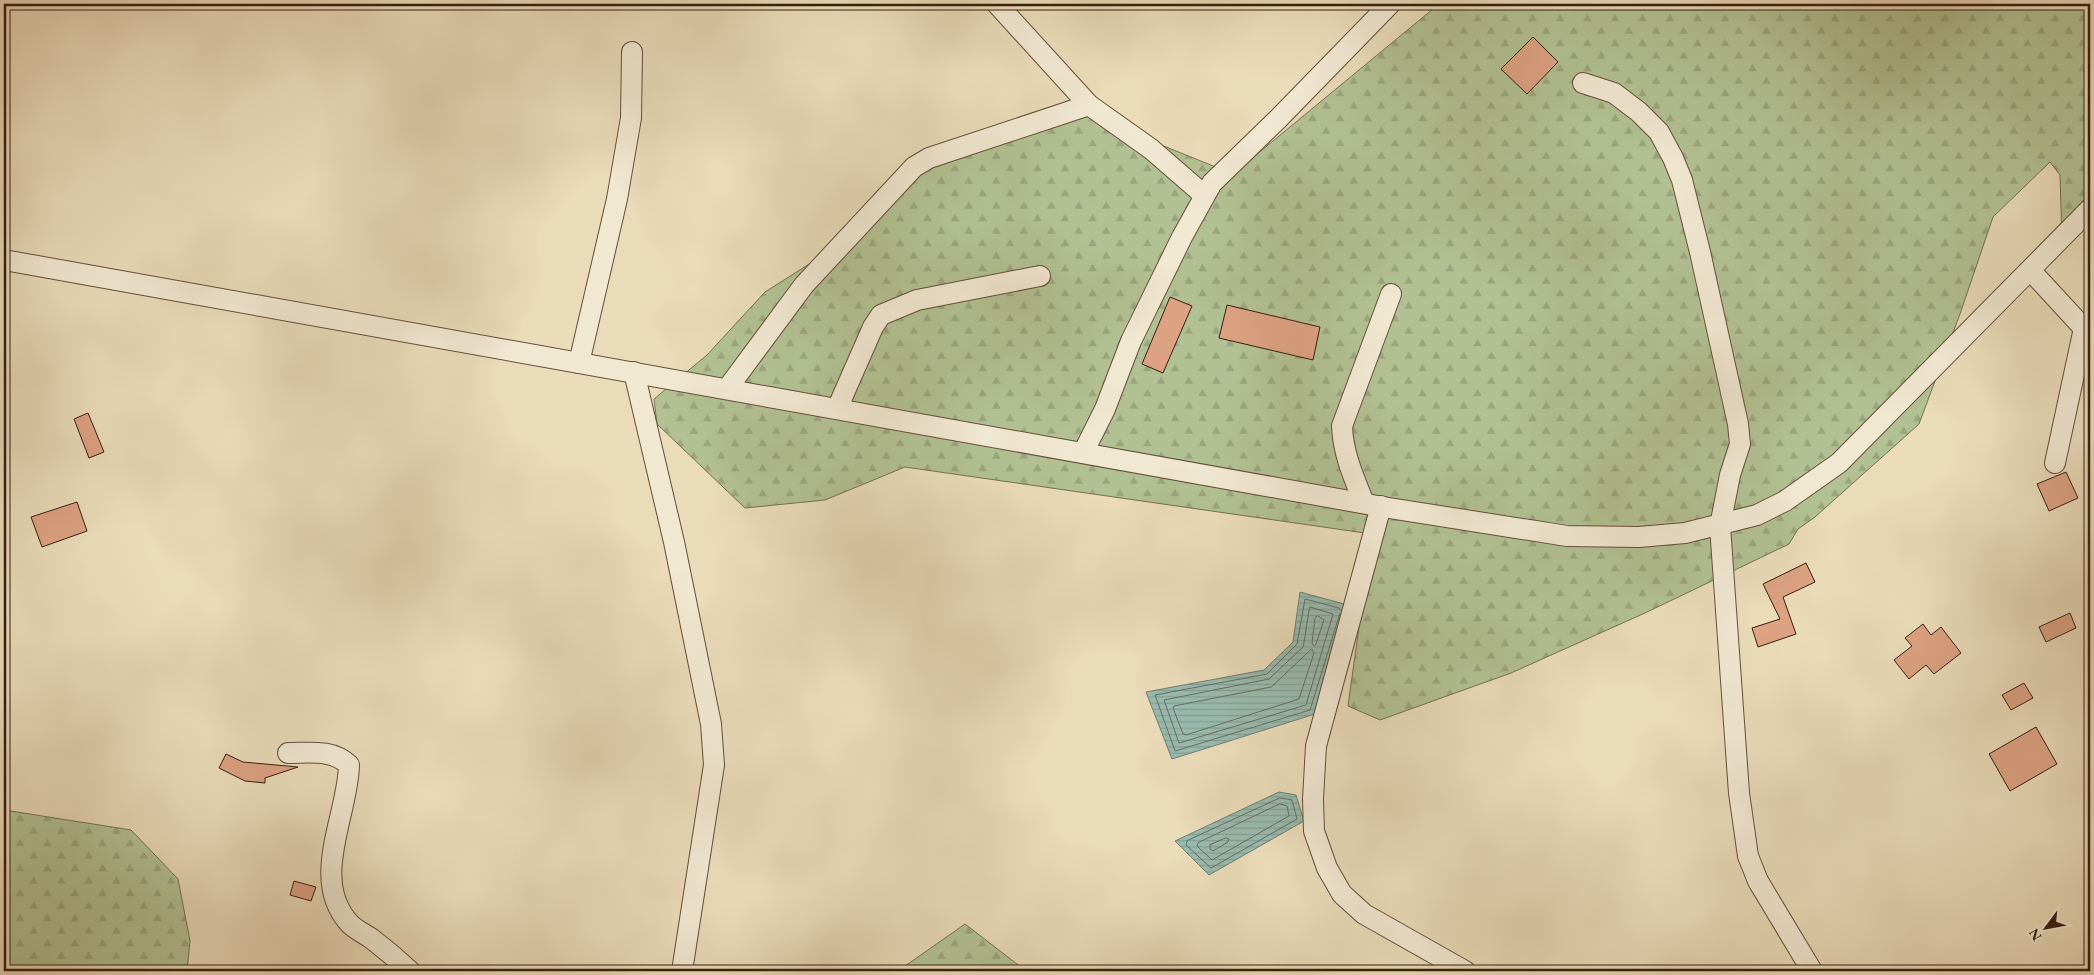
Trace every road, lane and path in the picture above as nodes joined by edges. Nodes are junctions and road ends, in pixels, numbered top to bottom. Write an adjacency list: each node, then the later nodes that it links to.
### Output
1 (997, 4): 5 (street)
2 (1390, 4): 6 (street)
3 (632, 52): 13 (street)
4 (1583, 83): 20 (street)
5 (1089, 105): 6 (street); 15 (street)
6 (1204, 195): 17 (street)
7 (2090, 209): 9 (street)
8 (4, 260): 13 (street)
9 (2031, 271): 12 (street); 20 (street)
10 (1040, 276): 16 (street)
11 (1391, 294): 19 (street)
12 (2087, 332): 18 (street)
13 (579, 363): 14 (street)
14 (634, 372): 15 (street); 23 (street)
15 (727, 389): 16 (street)
16 (837, 409): 17 (street)
17 (1083, 453): 19 (street)
18 (2055, 463)
19 (1372, 505): 20 (street); 24 (street)
20 (1720, 526): 25 (street)
21 (288, 753): 22 (street)
22 (410, 971)
23 (682, 971)
24 (1465, 971)
25 (1812, 971)

